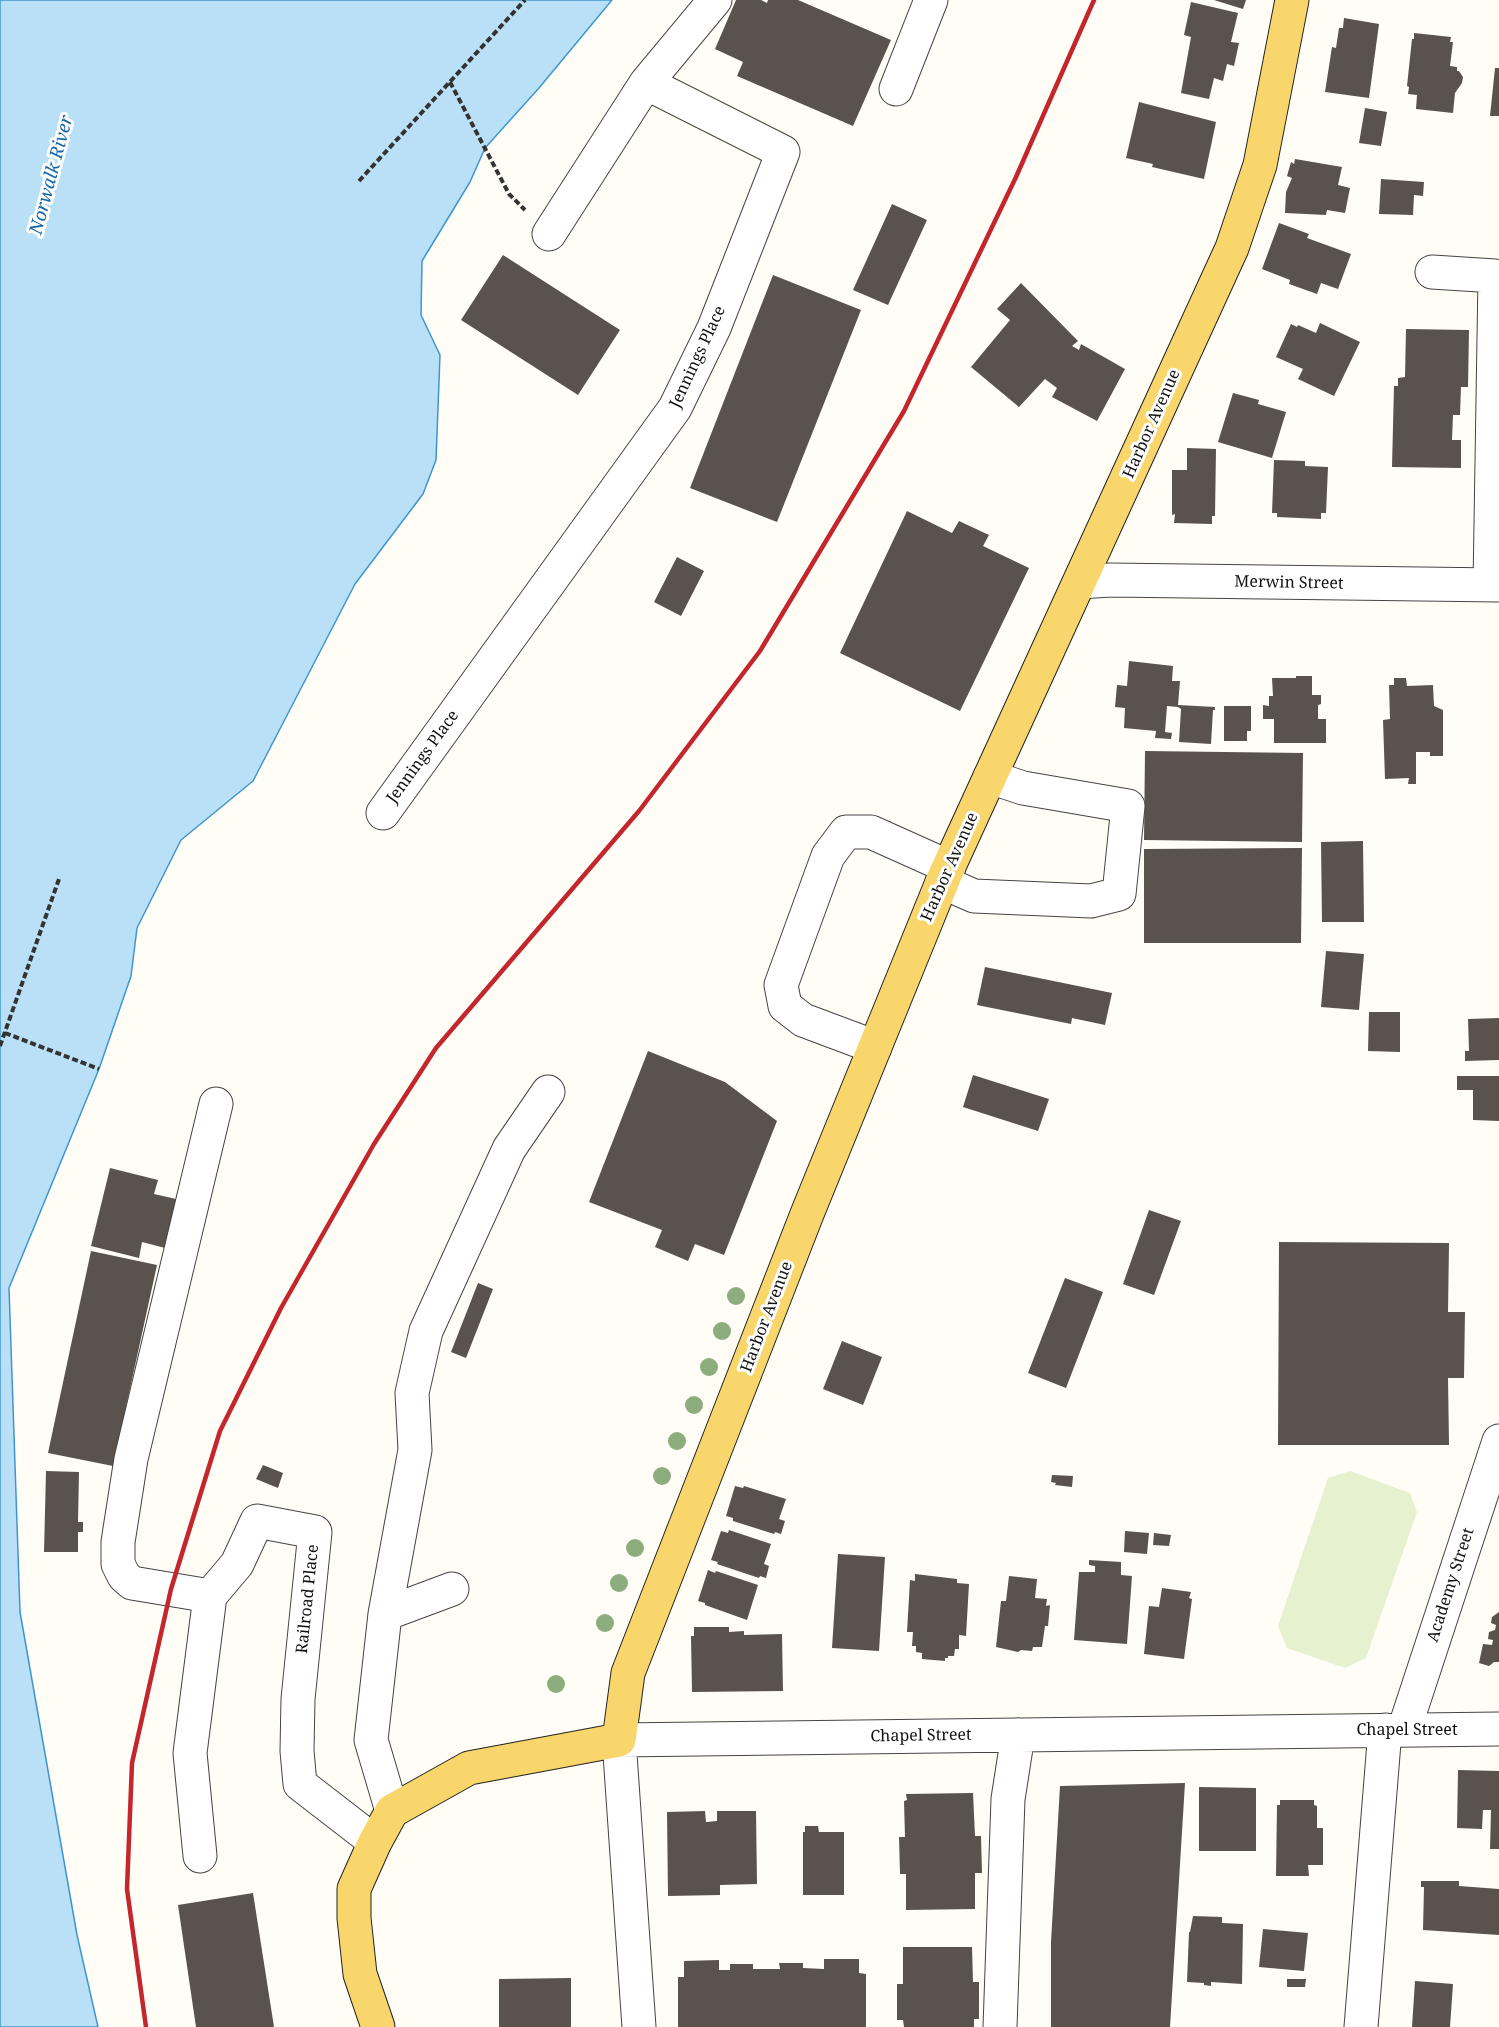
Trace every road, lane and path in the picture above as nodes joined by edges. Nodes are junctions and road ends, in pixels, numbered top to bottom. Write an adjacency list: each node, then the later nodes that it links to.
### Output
1 (525, 0): 5 (path)
2 (715, 0): 6 (street)
3 (931, 0): 7 (street)
4 (1292, 0): 12 (main road, Harbor Avenue)
5 (450, 82): 8 (path); 9 (path)
6 (646, 83): 10 (street); 15 (street, Jennings Place)
7 (896, 89)
8 (359, 181)
9 (509, 194)
10 (549, 234)
11 (1432, 272): 13 (street)
12 (1080, 582): 13 (street, Merwin Street); 14 (main road, Harbor Avenue)
13 (1495, 585)
14 (990, 777): 16 (main road, Harbor Avenue); 16 (street)
15 (382, 813)
16 (946, 874): 20 (main road, Harbor Avenue); 20 (street)
17 (59, 879): 18 (path)
18 (4, 1033): 19 (path); 21 (path)
19 (0, 1046)
20 (875, 1047): 31 (main road, Harbor Avenue)
21 (99, 1069)
22 (548, 1092): 27 (street)
23 (216, 1104): 26 (street)
24 (1499, 1441): 28 (street, Academy Street)
25 (452, 1589): 27 (street)
26 (210, 1596): 33 (street, Railroad Place); 34 (street)
27 (385, 1614): 32 (street)
28 (1395, 1730): 29 (street, Chapel Street); 30 (street, Chapel Street); 38 (street, Academy Street)
29 (1499, 1730)
30 (1018, 1735): 31 (street, Chapel Street); 37 (street)
31 (619, 1740): 32 (main road, Chapel Street); 36 (street)
32 (392, 1811): 33 (main road)
33 (375, 1842): 35 (main road)
34 (200, 1856)
35 (378, 2027)
36 (639, 2027)
37 (1000, 2027)
38 (1361, 2027)

